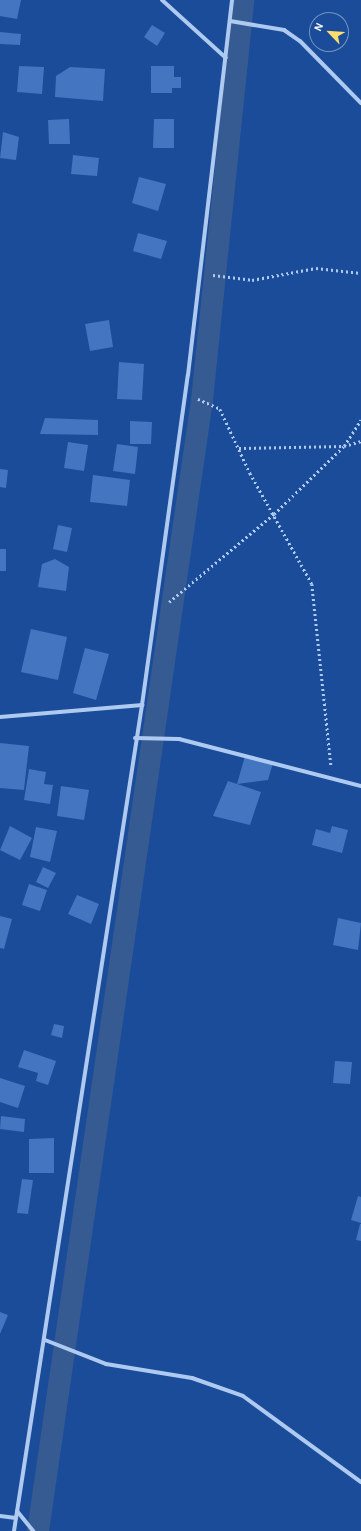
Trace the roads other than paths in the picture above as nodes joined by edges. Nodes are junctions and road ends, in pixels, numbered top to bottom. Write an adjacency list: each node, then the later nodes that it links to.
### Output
1 (162, 0): 4 (street)
2 (232, 0): 3 (street)
3 (230, 21): 4 (street); 5 (street)
4 (226, 58): 6 (street)
5 (361, 103)
6 (142, 705): 7 (street); 8 (street)
7 (0, 717)
8 (135, 738): 9 (street); 10 (street)
9 (361, 786)
10 (44, 1340): 11 (street); 12 (street)
11 (361, 1482)
12 (17, 1511): 14 (street); 16 (street)
13 (0, 1516): 14 (street)
14 (16, 1518): 15 (street)
15 (14, 1531)
16 (32, 1531)

